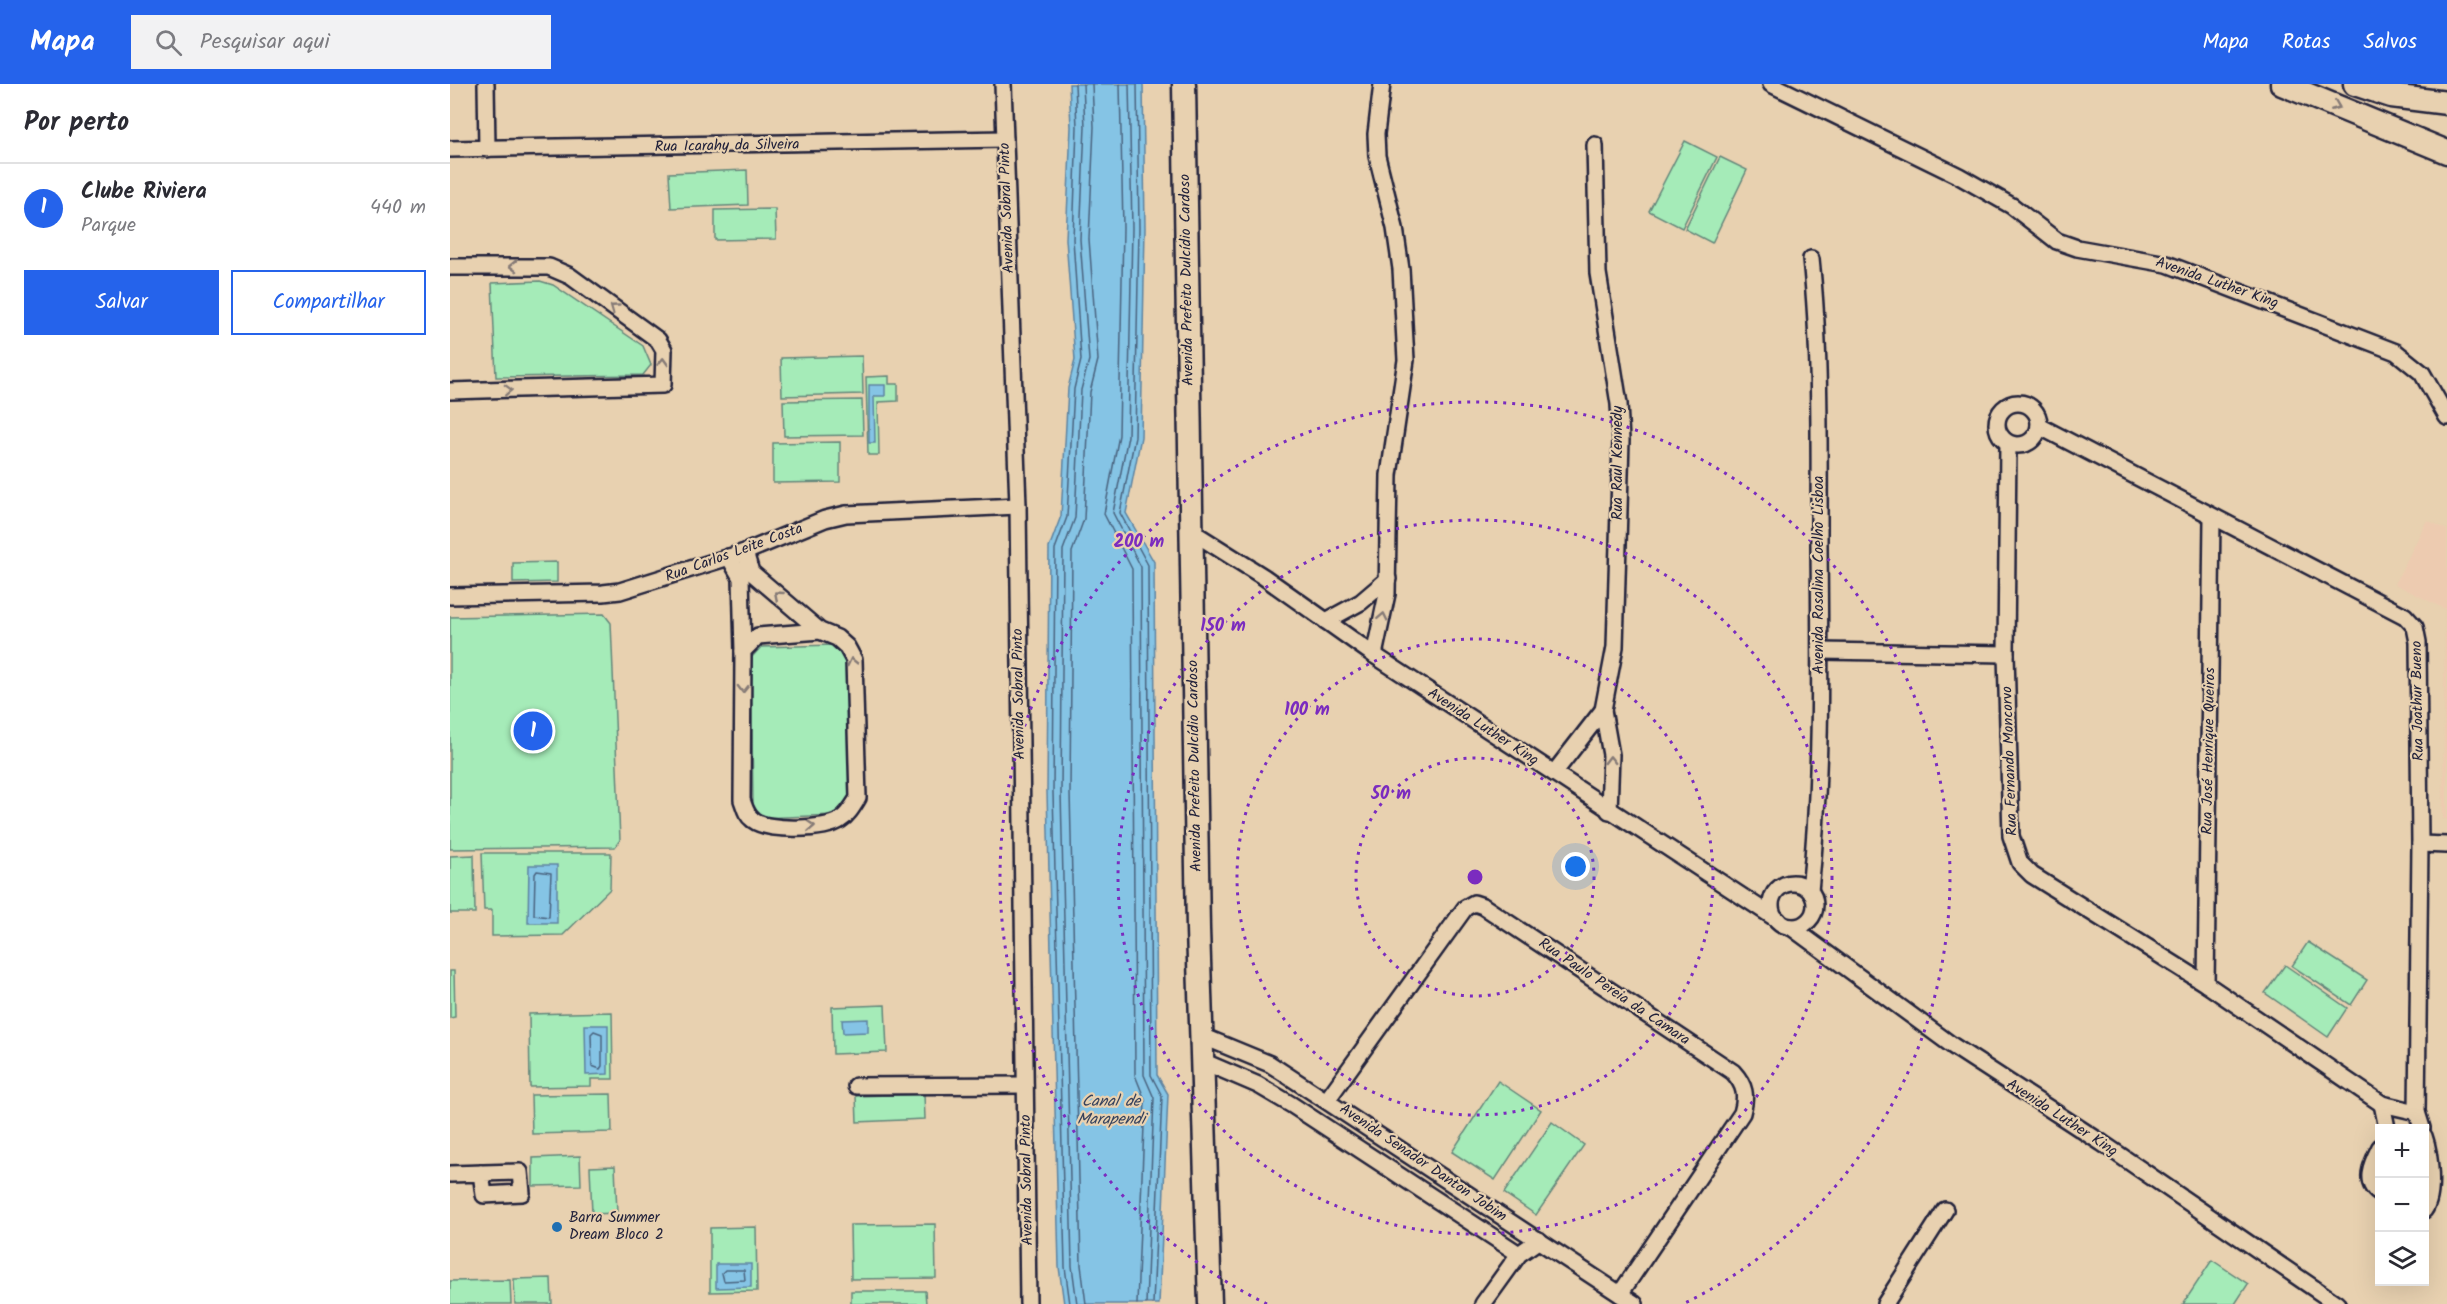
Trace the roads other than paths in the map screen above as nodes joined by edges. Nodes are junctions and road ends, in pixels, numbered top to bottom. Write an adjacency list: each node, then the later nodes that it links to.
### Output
1 (486, 84): 12 (street)
2 (1003, 84): 9 (street, Avenida Sobral Pinto)
3 (1184, 84): 23 (street, Avenida Prefeito Dulcídio Cardoso)
4 (1382, 84): 26 (street)
5 (1771, 84): 18 (street, Avenida Luther King)
6 (2282, 84): 13 (street, one-way to 13)
7 (2355, 84): 8 (street)
8 (2447, 103)
9 (1005, 139): 12 (street, Rua Icarahy da Silveira); 21 (street, Avenida Sobral Pinto)
10 (1595, 145): 34 (street, Rua Raul Kennedy)
11 (450, 149): 12 (street, Rua Icarahy da Silveira)
12 (487, 149)
13 (2447, 152)
14 (1811, 259): 31 (street, Avenida Rosalina Coelho Lisboa)
15 (450, 267): 16 (street, one-way to 15)
16 (450, 392)
17 (2002, 408): 19 (street, Rua Joathur Bueno); 20 (street, Rua Fernando Moncorvo)
18 (2447, 417)
19 (2039, 426): 20 (street); 22 (street, Rua Joathur Bueno)
20 (2008, 443): 32 (street, Rua Fernando Moncorvo)
21 (1018, 506): 24 (street, Rua Carlos Leite Costa); 44 (street, Avenida Sobral Pinto)
22 (2212, 518): 37 (street, Rua Joathur Bueno); 41 (street, Rua José Henrique Queiros)
23 (1191, 531): 28 (street, Avenida Luther King); 42 (street, Avenida Prefeito Dulcídio Cardoso)
24 (745, 552): 25 (street, Rua Carlos Leite Costa); 29 (street, one-way to 24)
25 (729, 557): 27 (street, Rua Carlos Leite Costa); 30 (street)
26 (1388, 579): 28 (street); 33 (street, one-way to 26)
27 (450, 596)
28 (1326, 621): 33 (street, Avenida Luther King)
29 (820, 631): 30 (street); 30 (street, one-way to 29)
30 (743, 651)
31 (1820, 651): 32 (street); 39 (street, Avenida Rosalina Coelho Lisboa)
32 (2006, 654): 41 (street, Rua Fernando Moncorvo)
33 (1374, 655): 35 (street, Avenida Luther King)
34 (1603, 710): 35 (street, Rua Raul Kennedy); 36 (street, Rua Raul Kennedy, one-way to 34)
35 (1554, 773): 36 (street, Avenida Luther King)
36 (1609, 811): 40 (street, Avenida Luther King)
37 (2420, 844): 38 (street); 48 (street, Rua Joathur Bueno)
38 (2447, 844)
39 (1810, 891): 40 (street); 40 (street)
40 (1784, 923): 66 (street, Avenida Luther King)
41 (2206, 984): 47 (street, Rua Fernando Moncorvo)
42 (1202, 1036): 43 (street, Avenida Prefeito Dulcídio Cardoso); 46 (street, Avenida Senador Danton Jobim)
43 (1202, 1062): 59 (street, Avenida Senador Danton Jobim); 62 (street, Avenida Prefeito Dulcídio Cardoso)
44 (1025, 1085): 45 (street); 61 (street, Avenida Sobral Pinto)
45 (856, 1086)
46 (1327, 1100): 58 (street, Avenida Senador Danton Jobim); 60 (street, Rua Paulo Pereia da Camara)
47 (2382, 1104): 48 (street, Rua Fernando Moncorvo); 49 (street)
48 (2417, 1112): 50 (street)
49 (2386, 1124)
50 (2421, 1124)
51 (2375, 1157): 55 (street)
52 (2429, 1159): 56 (street)
53 (481, 1173): 54 (street)
54 (450, 1174)
55 (2375, 1191)
56 (2429, 1200)
57 (1946, 1210): 65 (street)
58 (1539, 1240): 59 (street); 60 (street, Avenida Senador Danton Jobim)
59 (1519, 1254): 63 (street)
60 (1620, 1294): 64 (street, Avenida Senador Danton Jobim)
61 (1028, 1304)
62 (1210, 1304)
63 (1483, 1304)
64 (1635, 1304)
65 (1885, 1304)
66 (2337, 1304)

